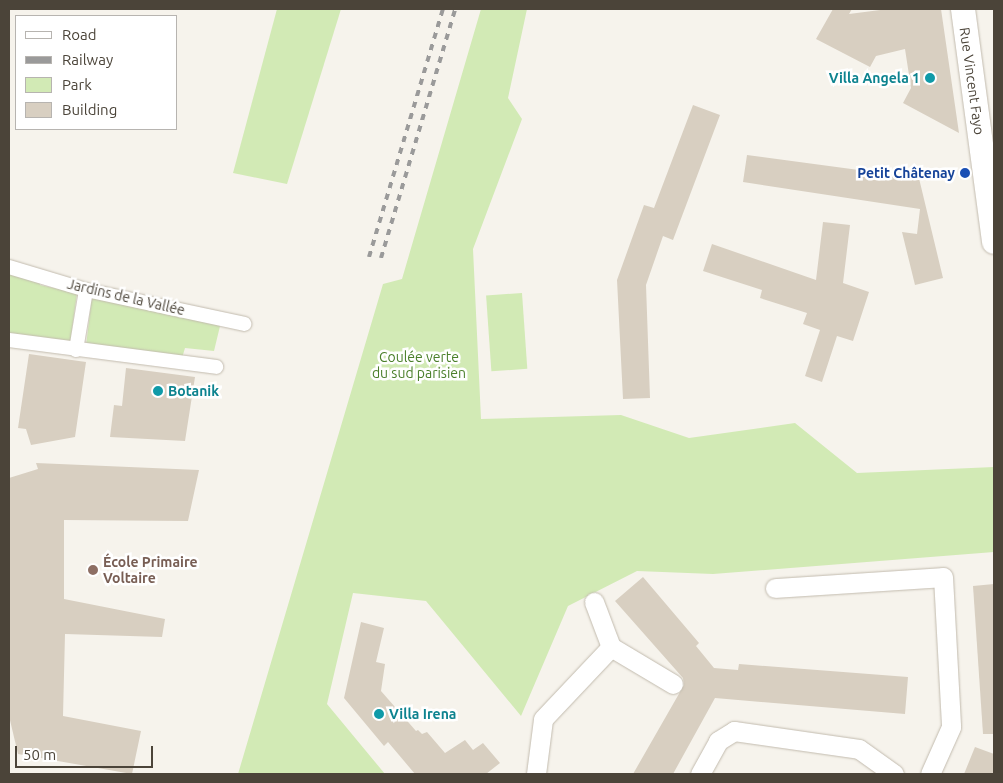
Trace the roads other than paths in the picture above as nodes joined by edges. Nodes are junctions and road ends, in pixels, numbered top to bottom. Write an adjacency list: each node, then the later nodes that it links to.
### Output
1 (963, 9): 2 (street, Rue Vincent Fayo)
2 (992, 213): 3 (street, Rue Vincent Fayo)
3 (994, 242)
4 (9, 267): 5 (street, Jardins de la Vallée)
5 (86, 290): 6 (street, Jardins de la Vallée); 8 (street)
6 (244, 324)
7 (9, 340): 8 (street)
8 (76, 350): 9 (street)
9 (216, 367)
10 (774, 588): 17 (street)
11 (594, 602): 12 (street)
12 (611, 647): 13 (street); 14 (street)
13 (673, 684)
14 (536, 774)
15 (700, 774): 16 (street)
16 (894, 774)
17 (930, 774)

